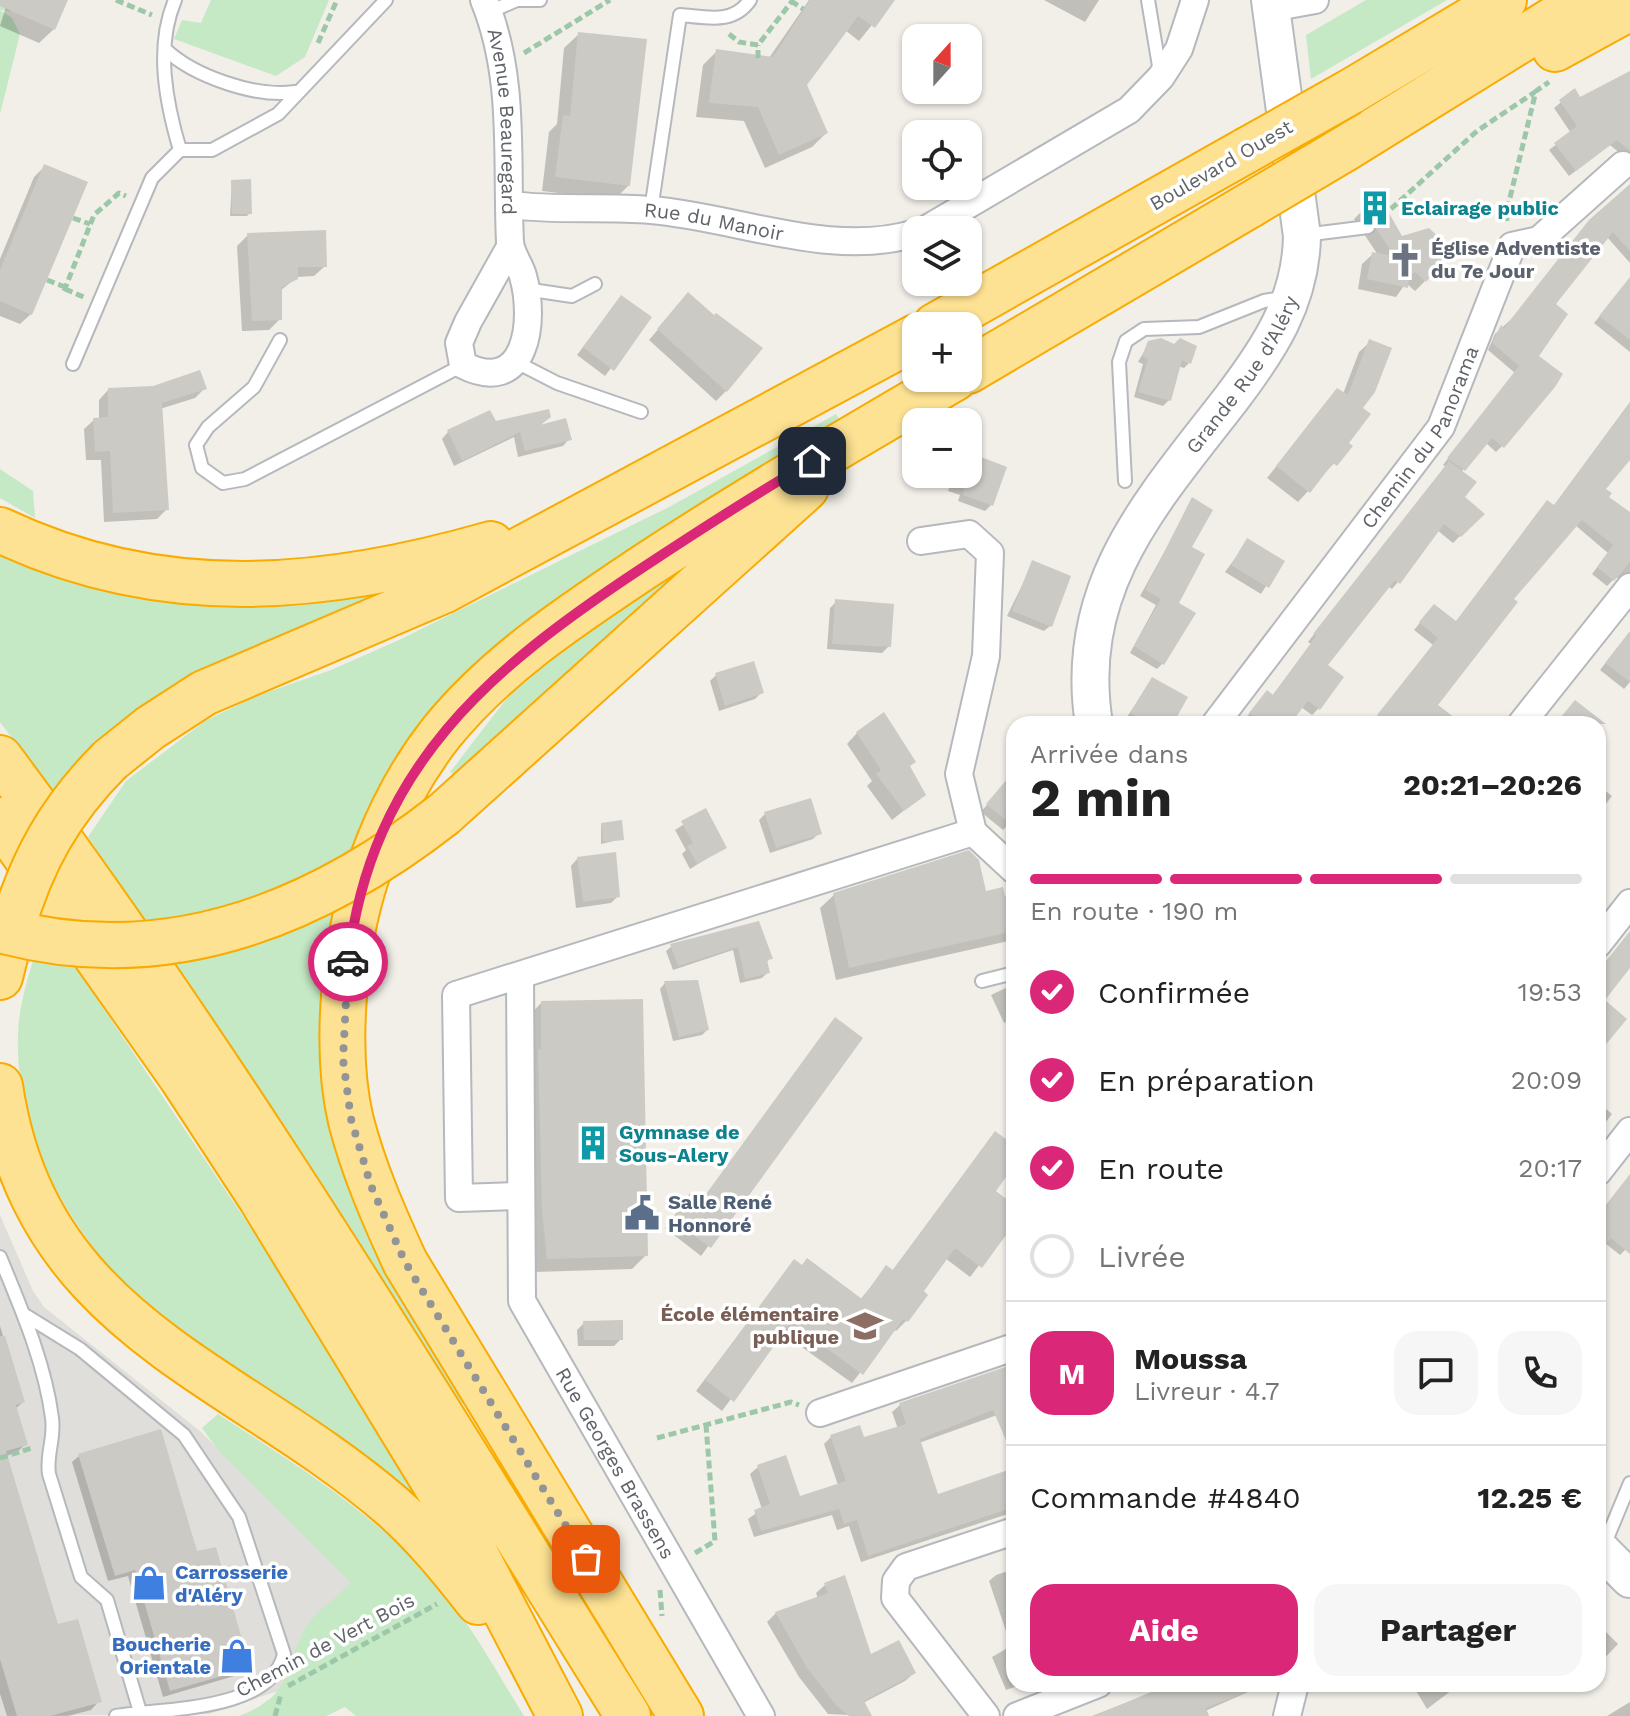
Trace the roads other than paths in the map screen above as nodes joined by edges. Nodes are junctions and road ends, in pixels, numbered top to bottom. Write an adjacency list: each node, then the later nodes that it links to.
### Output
1 (175, 0): 14 (lane)
2 (517, 0): 3 (lane); 12 (lane)
3 (540, 0)
4 (750, 0): 21 (lane)
5 (1148, 0): 15 (lane)
6 (1195, 0): 15 (street)
7 (1315, 0): 11 (street)
8 (1504, 0): 30 (highway, Boulevard Ouest, bridge)
9 (1585, 0): 17 (highway)
10 (382, 2): 16 (lane)
11 (1270, 4): 25 (street, Grande Rue d'Aléry)
12 (487, 6): 20 (street, Avenue Beauregard)
13 (1628, 9): 17 (highway)
14 (165, 49): 16 (lane); 18 (lane)
15 (1161, 77): 22 (street)
16 (295, 92): 18 (lane)
17 (1402, 114): 34 (highway, bridge)
18 (180, 150): 35 (lane)
19 (1623, 165): 46 (street, Chemin du Panorama)
20 (511, 205): 21 (street, Rue du Manoir); 26 (street, Avenue Beauregard)
21 (651, 210): 24 (street, Rue du Manoir)
22 (949, 216)
23 (1368, 227): 25 (lane)
24 (902, 236)
25 (1302, 236): 29 (street, Grande Rue d'Aléry)
26 (510, 247): 28 (street, Avenue Beauregard); 36 (street, Avenue Beauregard)
27 (595, 284): 28 (lane)
28 (525, 289): 33 (street, Avenue Beauregard)
29 (1293, 296): 40 (lane); 45 (street, Grande Rue d'Aléry)
30 (960, 312)
31 (280, 340): 36 (lane)
32 (902, 345): 41 (highway)
33 (516, 362): 36 (street); 38 (lane)
34 (982, 363)
35 (73, 364)
36 (463, 365)
37 (931, 392): 39 (highway)
38 (641, 412)
39 (883, 420): 53 (highway, bridge); 64 (highway)
40 (1125, 481)
41 (575, 521): 42 (highway); 53 (highway, bridge)
42 (0, 530)
43 (921, 541): 50 (street)
44 (1630, 587): 47 (street)
45 (1094, 716)
46 (1221, 716)
47 (1527, 716)
48 (0, 758): 78 (highway)
49 (0, 820): 75 (highway)
50 (973, 832): 51 (street); 56 (street)
51 (1006, 863)
52 (1630, 903): 54 (street)
53 (6, 930): 57 (highway)
54 (1606, 934)
55 (1006, 975): 58 (lane)
56 (520, 976): 62 (street, Rue Georges Brassens); 62 (street)
57 (0, 977)
58 (982, 981)
59 (0, 1086): 75 (highway)
60 (1630, 1131): 61 (street)
61 (1606, 1162)
62 (519, 1196): 81 (street, Rue Georges Brassens)
63 (0, 1257): 65 (lane)
64 (428, 1298): 79 (highway); 80 (highway)
65 (25, 1315): 76 (lane); 76 (lane)
66 (1006, 1350): 67 (street)
67 (820, 1413)
68 (1630, 1483): 70 (lane)
69 (1006, 1534): 82 (street)
70 (1606, 1536)
71 (1606, 1555): 72 (street)
72 (1630, 1579)
73 (1078, 1692): 83 (street)
74 (1293, 1692): 84 (street)
75 (552, 1701)
76 (140, 1712): 77 (lane)
77 (116, 1716)
78 (628, 1716)
79 (652, 1716)
80 (681, 1716)
81 (761, 1716)
82 (986, 1716)
83 (1017, 1716)
84 (1287, 1716)

